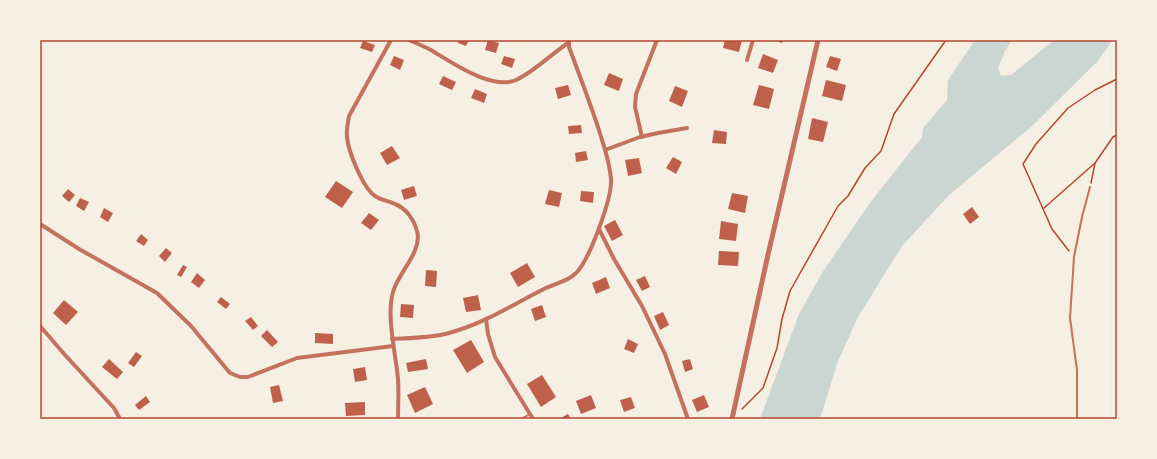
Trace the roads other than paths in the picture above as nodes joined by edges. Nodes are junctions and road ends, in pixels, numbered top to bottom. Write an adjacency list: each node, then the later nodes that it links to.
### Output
1 (391, 40): 16 (street)
2 (409, 40): 6 (street)
3 (657, 40): 9 (street)
4 (753, 40): 7 (street)
5 (818, 40): 24 (street)
6 (569, 41): 10 (street)
7 (748, 60)
8 (687, 128): 9 (street)
9 (642, 137): 10 (street)
10 (605, 150): 13 (street)
11 (1090, 187): 25 (lane)
12 (40, 224): 17 (street)
13 (599, 229): 14 (street); 23 (street)
14 (486, 319): 16 (street); 18 (street)
15 (40, 326): 19 (street)
16 (392, 339): 17 (street)
17 (393, 346): 20 (street)
18 (531, 414): 21 (lane); 22 (street)
19 (120, 419)
20 (398, 419)
21 (521, 419)
22 (533, 419)
23 (688, 419)
24 (732, 419)
25 (1077, 419)

